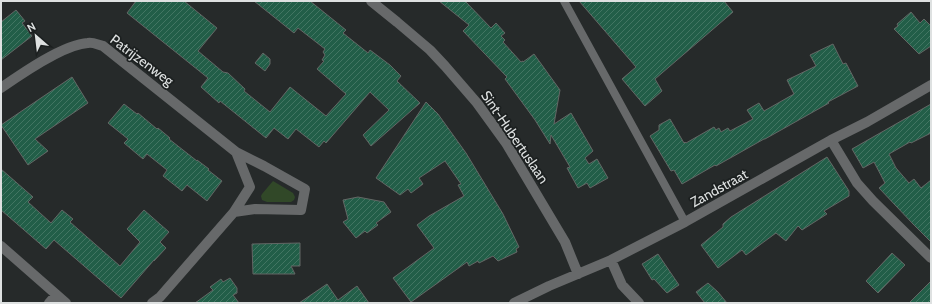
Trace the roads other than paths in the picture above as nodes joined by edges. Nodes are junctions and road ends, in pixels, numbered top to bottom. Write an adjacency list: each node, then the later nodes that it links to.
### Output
1 (371, 1): 12 (street, Sint-Hubertuslaan)
2 (564, 1): 8 (lane)
3 (931, 85): 5 (street, Zandstraat)
4 (1, 88): 6 (street, Patrijzenweg)
5 (831, 140): 8 (street, Zandstraat); 10 (street)
6 (236, 152): 7 (street, Patrijzenweg); 7 (street, Patrijzenweg)
7 (234, 212): 16 (street, Patrijzenweg)
8 (685, 222): 11 (street, Zandstraat)
9 (1, 246): 13 (street)
10 (931, 258)
11 (611, 260): 12 (street, Zandstraat); 18 (street)
12 (578, 274): 17 (street, Zandstraat)
13 (56, 295): 14 (street); 15 (street)
14 (49, 303)
15 (66, 303)
16 (152, 303)
17 (514, 303)
18 (639, 303)

